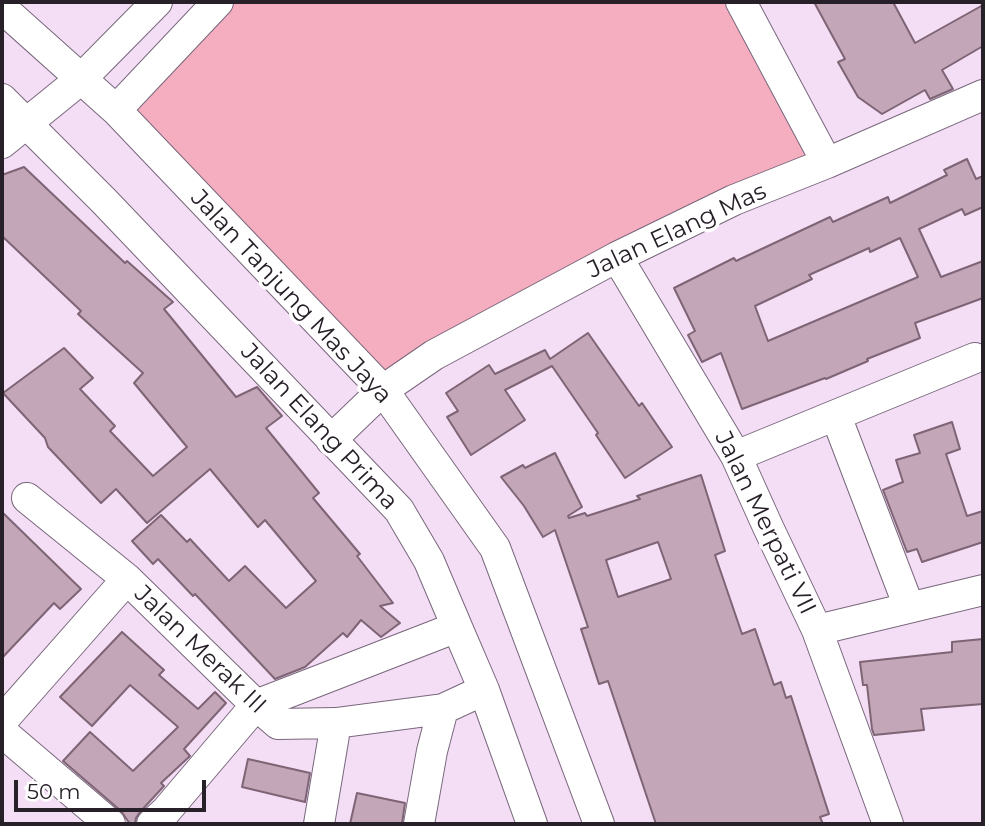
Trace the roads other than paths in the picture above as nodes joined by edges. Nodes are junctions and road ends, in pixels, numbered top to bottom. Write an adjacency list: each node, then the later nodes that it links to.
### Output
1 (157, 2): 5 (street)
2 (218, 2): 8 (street)
3 (741, 2): 11 (street)
4 (2, 8): 5 (street, Jalan Tanjung Mas Jaya)
5 (80, 79): 8 (street, Jalan Tanjung Mas Jaya); 9 (street)
6 (983, 95): 11 (street, Jalan Elang Mas)
7 (2, 99): 9 (street, Jalan Elang Prima)
8 (116, 110): 14 (street, Jalan Tanjung Mas Jaya)
9 (27, 122): 10 (street); 16 (street, Jalan Elang Prima)
10 (2, 143)
11 (827, 163): 12 (street, Jalan Elang Mas)
12 (617, 257): 14 (street, Jalan Elang Mas); 17 (street, Jalan Merpati VII)
13 (975, 358): 15 (street)
14 (370, 403): 16 (street, Jalan Elang Mas); 36 (street, Jalan Tanjung Mas Jaya)
15 (835, 416): 17 (street); 21 (street)
16 (331, 440): 22 (street, Jalan Elang Prima)
17 (736, 456): 23 (street, Jalan Merpati VII)
18 (27, 498): 19 (street, Jalan Merak III)
19 (127, 579): 25 (street, Jalan Merak III); 27 (street)
20 (983, 590): 21 (street)
21 (909, 607): 23 (street)
22 (457, 627): 24 (street, Jalan Elang Prima); 25 (street)
23 (817, 630): 30 (street, Jalan Merpati VII)
24 (484, 690): 26 (street, Jalan Merak III); 35 (street, Jalan Elang Prima)
25 (256, 705): 28 (street, Jalan Merak III); 32 (street)
26 (443, 709): 28 (street, Jalan Merak III); 34 (street)
27 (2, 721)
28 (336, 723): 33 (street)
29 (2, 732): 31 (street)
30 (884, 815)
31 (110, 824)
32 (152, 824)
33 (319, 824)
34 (419, 824)
35 (532, 824)
36 (599, 824)

